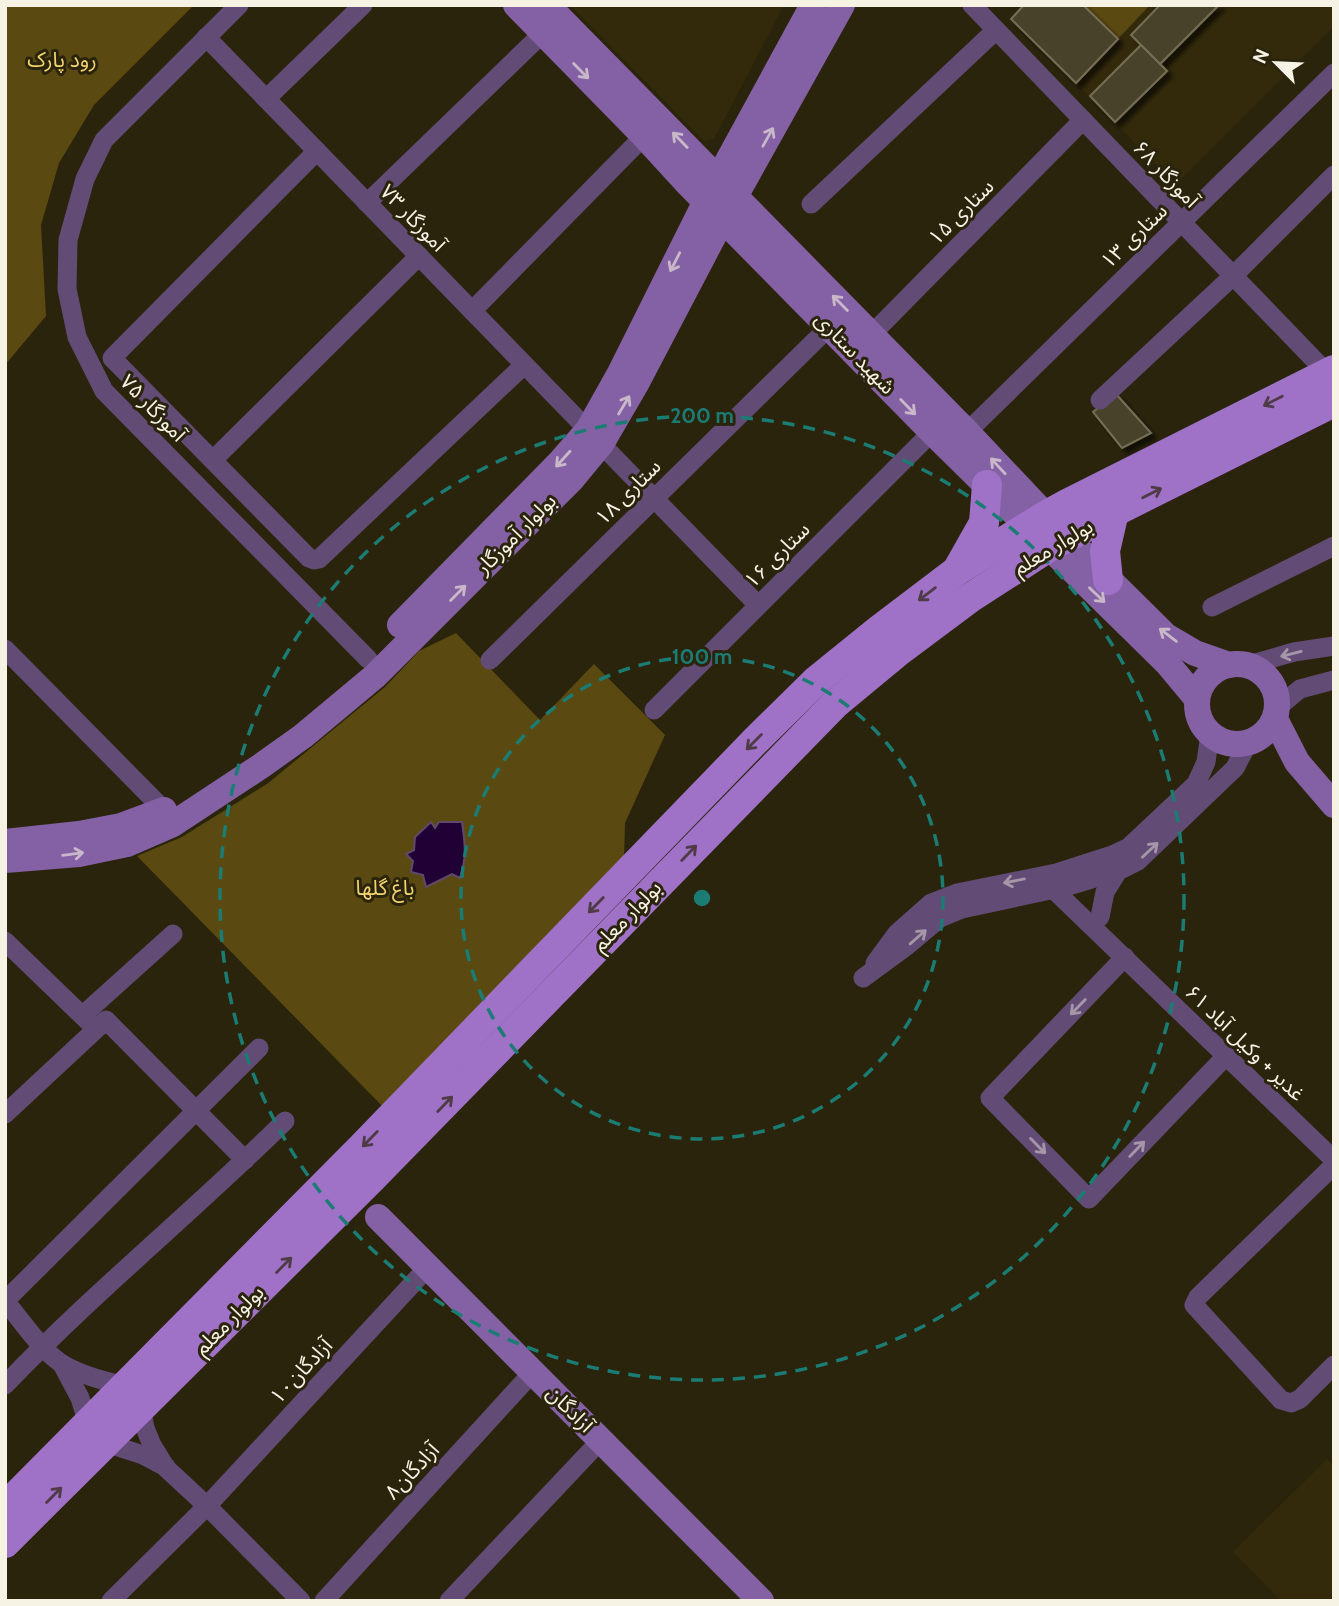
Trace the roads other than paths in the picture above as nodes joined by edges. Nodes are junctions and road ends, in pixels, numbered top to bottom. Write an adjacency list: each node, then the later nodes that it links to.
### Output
1 (239, 5): 10 (street, آموزگار ۷۵)
2 (363, 5): 12 (street)
3 (516, 5): 9 (main road, شهید ستاری)
4 (547, 5): 17 (main road, شهید ستاری, one-way to 4)
5 (813, 5): 17 (main road, بولوار آموزگار)
6 (842, 5): 17 (main road, بولوار آموزگار, one-way to 6)
7 (972, 5): 8 (street, آموزگار ۶۸)
8 (996, 30): 13 (street, آموزگار ۶۸); 19 (street)
9 (543, 33): 14 (main road, شهید ستاری, one-way to 14); 18 (street)
10 (206, 37): 12 (street, ۷۳ آموزگار); 46 (street, آموزگار ۷۵)
11 (1334, 73): 20 (street, ستاری ۱۳)
12 (266, 99): 15 (street, ۷۳ آموزگار)
13 (1083, 120): 20 (street, آموزگار ۶۸); 25 (street, ستاری ۱۵)
14 (644, 136): 17 (main road, شهید ستاری); 23 (street)
15 (317, 151): 18 (street, ۷۳ آموزگار); 33 (street)
16 (1334, 175): 22 (street)
17 (721, 199): 24 (main road, شهید ستاری); 25 (main road, شهید ستاری, one-way to 17); 32 (main road, بولوار آموزگار)
18 (367, 203): 21 (street, ۷۳ آموزگار)
19 (811, 204)
20 (1181, 222): 22 (street, آموزگار ۶۸); 31 (street, ستاری ۱۳)
21 (419, 256): 23 (street, ۷۳ آموزگار); 33 (street)
22 (1233, 276): 27 (street, آموزگار ۶۸); 28 (street)
23 (472, 311): 26 (street, ۷۳ آموزگار)
24 (830, 327): 30 (main road, شهید ستاری, one-way to 30); 35 (street, ستاری ۱۸)
25 (872, 335): 31 (main road, شهید ستاری)
26 (524, 365): 32 (street, ۷۳ آموزگار); 33 (street)
27 (1330, 372): 37 (main road, بولوار معلم, one-way to 37)
28 (1100, 400)
29 (1334, 402): 36 (main road, بولوار معلم, one-way to 29)
30 (932, 432): 34 (main road, شهید ستاری); 42 (street, ستاری ۱۶)
31 (967, 432): 37 (main road, شهید ستاری, one-way to 31)
32 (594, 437): 35 (street, ۷۳ آموزگار); 46 (main road, بولوار آموزگار, one-way to 46); 58 (main road, بولوار آموزگار, one-way to 32)
33 (213, 460)
34 (987, 485): 37 (main road, شهید ستاری); 40 (main road)
35 (654, 499): 42 (street, ۷۳ آموزگار); 47 (street, ستاری ۱۸)
36 (1114, 512): 38 (main road, بولوار معلم); 41 (main road)
37 (1037, 521): 38 (main road, شهید ستاری); 40 (main road, بولوار معلم)
38 (1057, 542): 41 (main road, شهید ستاری); 50 (main road, شهید ستاری, one-way to 50); 73 (main road, بولوار معلم, one-way to 38)
39 (1334, 546): 43 (street)
40 (958, 570): 83 (main road, بولوار معلم, one-way to 83)
41 (1108, 580): 48 (main road, شهید ستاری, one-way to 41)
42 (758, 606): 51 (street, ستاری ۱۶)
43 (1212, 607)
44 (1334, 646): 48 (street, one-way to 48)
45 (5, 649): 57 (street)
46 (368, 659): 57 (main road, بولوار آموزگار)
47 (490, 660)
48 (1239, 665): 50 (main road); 52 (main road)
49 (1334, 680): 52 (street)
50 (1197, 699): 53 (main road)
51 (654, 710)
52 (1276, 714): 54 (main road); 55 (main road)
53 (1210, 734): 54 (main road); 60 (street)
54 (1251, 742): 55 (main road); 59 (street, one-way to 54)
55 (1297, 762): 56 (main road)
56 (1332, 802)
57 (164, 810): 58 (main road, بولوار آموزگار)
58 (6, 856)
59 (1118, 871): 60 (street); 61 (street)
60 (1060, 883): 60 (street, one-way to 60); 61 (street); 64 (street)
61 (1100, 917): 64 (street)
62 (173, 934): 65 (street)
63 (5, 942): 65 (street)
64 (1125, 957): 67 (street, غدیر + وکیل آباد ۶۱); 67 (street, one-way to 67)
65 (90, 1022): 68 (street); 69 (street)
66 (259, 1048): 68 (street)
67 (1226, 1056): 72 (street, غدیر + وکیل آباد ۶۱)
68 (196, 1111): 71 (street); 77 (street)
69 (5, 1114)
70 (285, 1121): 71 (street)
71 (245, 1160): 78 (street)
72 (1334, 1163): 80 (street)
73 (372, 1178): 74 (main road, بولوار معلم); 75 (main road)
74 (340, 1210): 75 (main road); 83 (main road, بولوار معلم, one-way to 74)
75 (378, 1217): 76 (main road, آزادگان)
76 (428, 1267): 81 (main road, آزادگان); 87 (street, آزادگان۱۰)
77 (5, 1301): 78 (street)
78 (42, 1346): 79 (street); 82 (street)
79 (62, 1364): 83 (street); 84 (street)
80 (1334, 1365)
81 (533, 1372): 85 (main road, آزادگان); 92 (street, آزادگان۸)
82 (5, 1385)
83 (133, 1397): 84 (main road, بولوار معلم); 86 (street)
84 (97, 1433): 86 (street); 88 (main road, بولوار معلم); 89 (main road, بولوار معلم, one-way to 84)
85 (601, 1440): 93 (street); 94 (main road, آزادگان)
86 (166, 1468): 87 (street)
87 (207, 1506): 90 (street, آزادگان۱۰); 91 (street)
88 (5, 1507)
89 (5, 1543)
90 (111, 1601)
91 (301, 1601)
92 (324, 1601)
93 (449, 1601)
94 (761, 1601)

